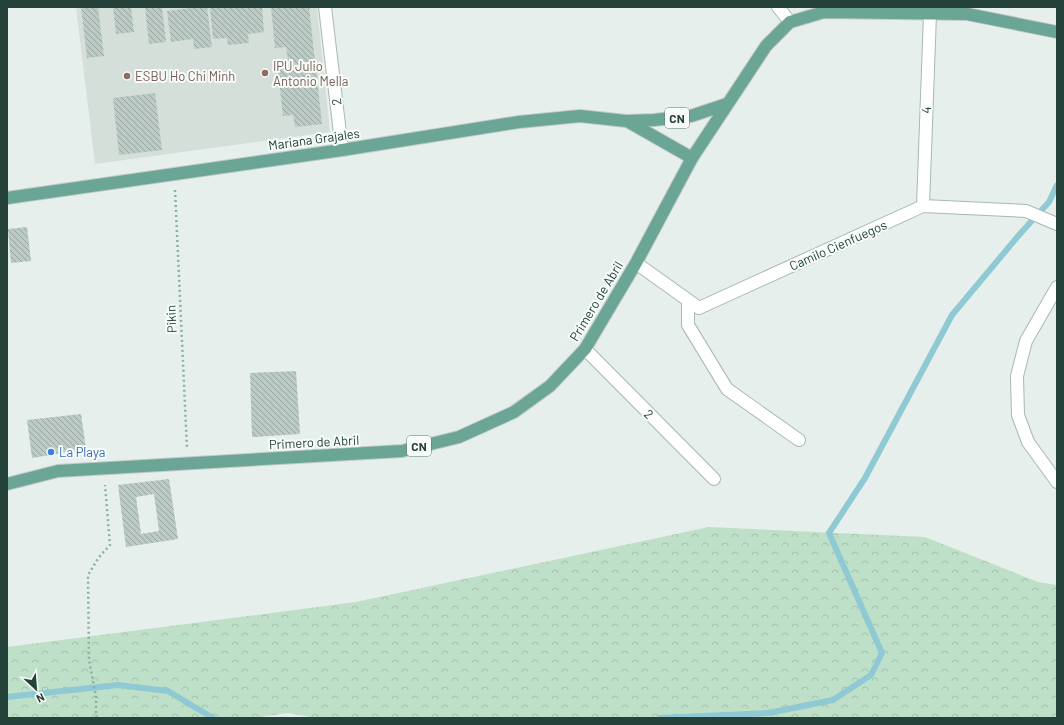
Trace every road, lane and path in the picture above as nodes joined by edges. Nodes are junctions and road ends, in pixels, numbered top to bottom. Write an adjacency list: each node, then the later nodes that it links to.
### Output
1 (325, 7): 8 (street, 2)
2 (778, 7): 4 (street)
3 (930, 14): 4 (main road, Primero de Abril / CN); 5 (main road, Primero de Abril / CN); 12 (street, 4)
4 (790, 22): 6 (main road, Primero de Abril / CN)
5 (1057, 32)
6 (727, 104): 7 (main road, Mariana Grajales / CN); 9 (main road, Primero de Abril / CN)
7 (626, 121): 8 (main road, Mariana Grajales / CN); 9 (main road, Mariana Grajales / CN)
8 (342, 150): 10 (main road, Mariana Grajales / CN)
9 (692, 158): 14 (main road, Primero de Abril / CN)
10 (174, 174): 11 (main road, Mariana Grajales / CN); 19 (path, Pikin)
11 (7, 198)
12 (923, 206): 13 (street, Camilo Cienfuegos); 16 (street, Camilo Cienfuegos)
13 (1055, 223)
14 (636, 263): 16 (street, Camilo Cienfuegos); 17 (main road, Primero de Abril / CN)
15 (1057, 287): 22 (street)
16 (688, 301): 18 (street)
17 (585, 349): 19 (main road, Primero de Abril / CN); 21 (street, 2)
18 (799, 440)
19 (187, 463): 20 (main road, Primero de Abril / CN)
20 (104, 468): 23 (main road, Primero de Abril / CN); 24 (path)
21 (714, 479)
22 (1057, 482)
23 (7, 484)
24 (96, 718)

